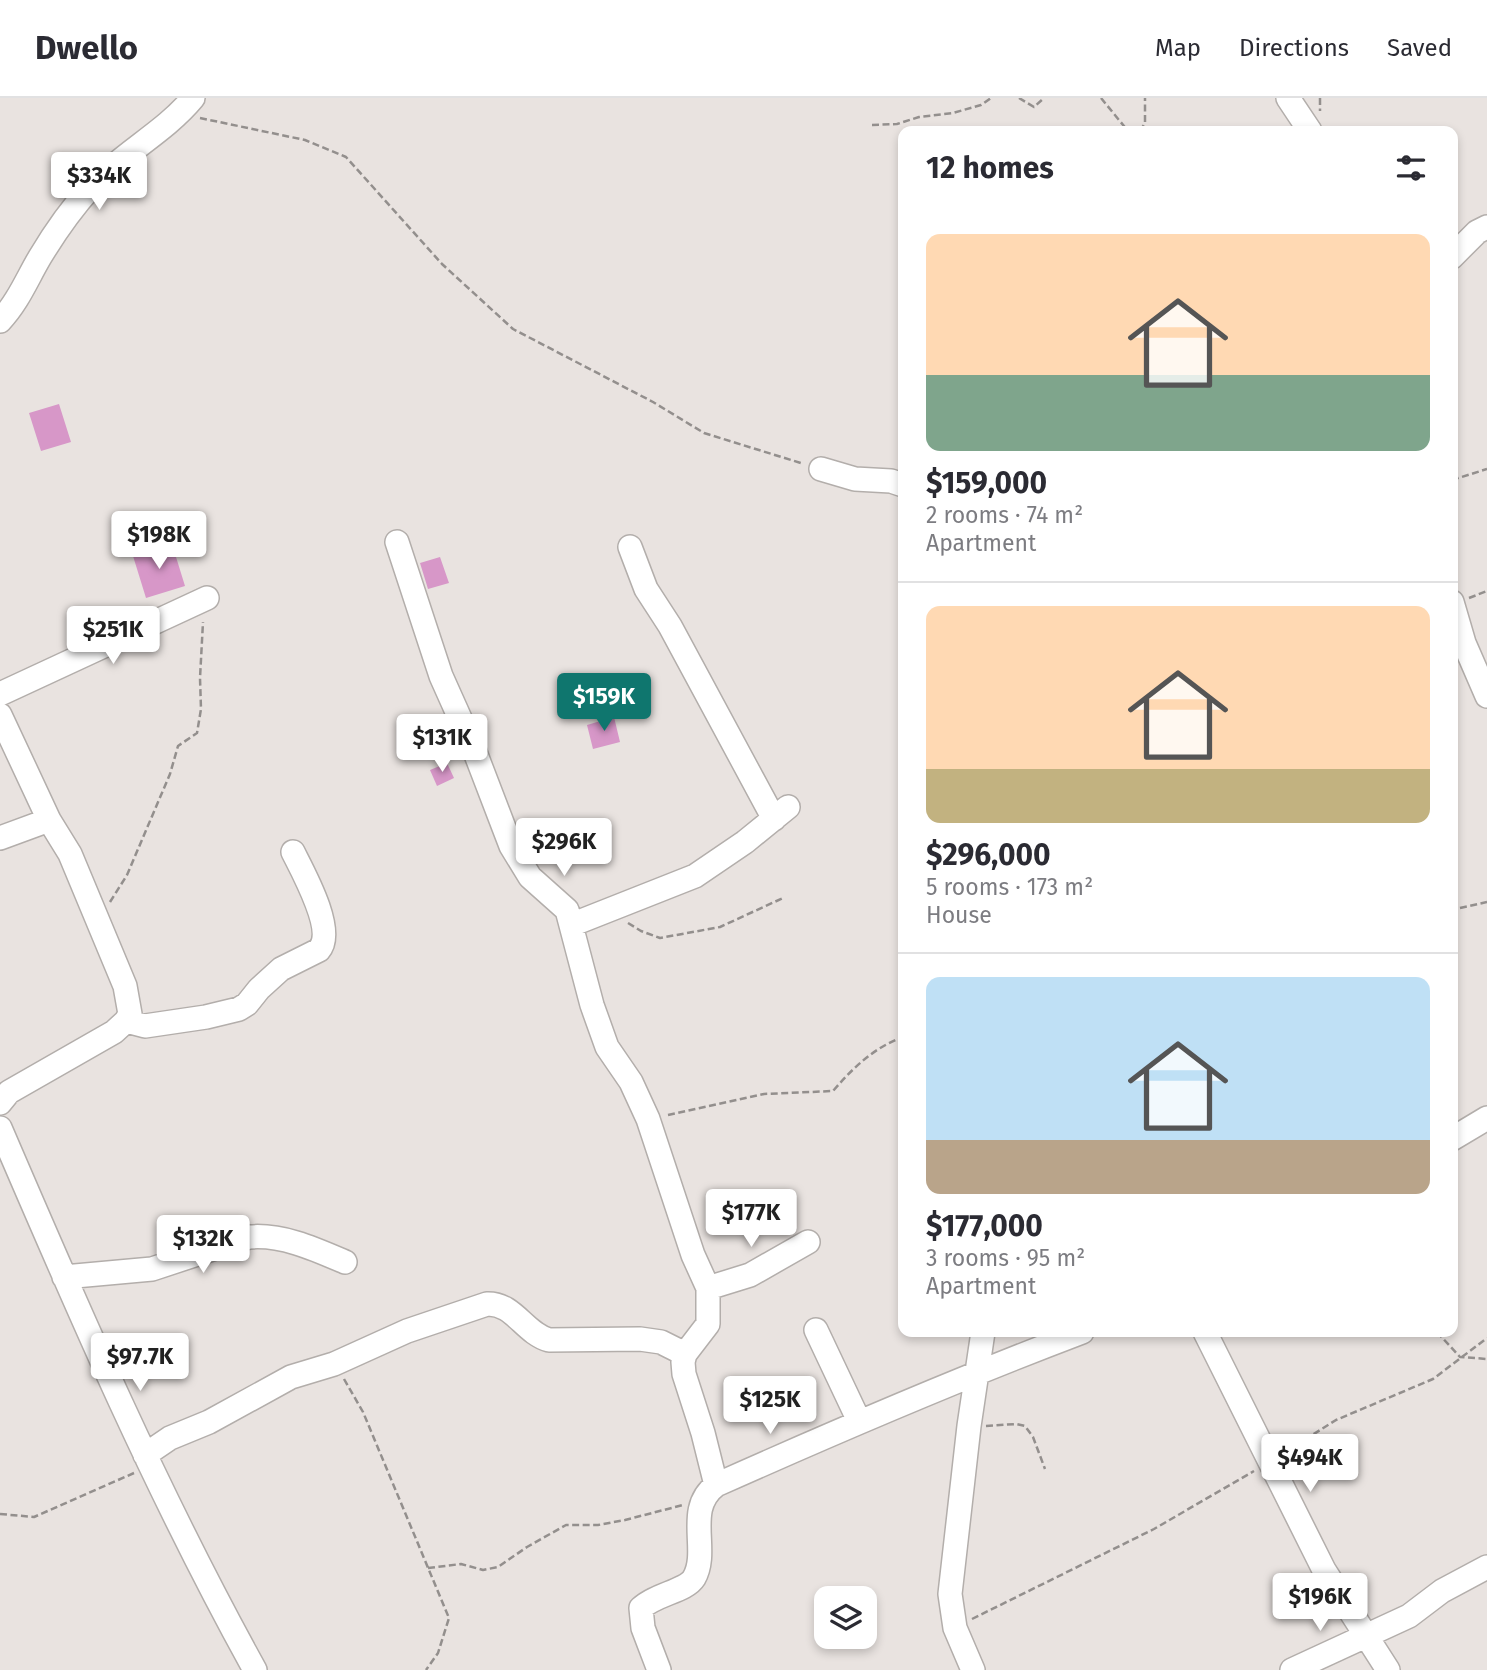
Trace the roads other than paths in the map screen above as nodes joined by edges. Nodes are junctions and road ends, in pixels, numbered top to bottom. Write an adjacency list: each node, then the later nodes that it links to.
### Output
1 (1288, 98): 3 (street)
2 (186, 106): 6 (street)
3 (1307, 126)
4 (1487, 227): 5 (street)
5 (1458, 251)
6 (0, 321)
7 (821, 469): 8 (street)
8 (898, 484)
9 (397, 542): 19 (street)
10 (630, 547): 19 (street)
11 (207, 598): 13 (street)
12 (1458, 622): 14 (street)
13 (0, 694)
14 (1487, 696)
15 (0, 715): 16 (street)
16 (49, 820): 17 (street); 20 (street)
17 (0, 838)
18 (293, 852): 20 (street)
19 (571, 925): 28 (street)
20 (126, 1021): 21 (street)
21 (0, 1103)
22 (1487, 1118): 24 (street)
23 (0, 1128): 27 (street)
24 (1458, 1135)
25 (808, 1242): 28 (street)
26 (345, 1262): 27 (street)
27 (64, 1277): 36 (street)
28 (708, 1288): 33 (street)
29 (816, 1330): 35 (street)
30 (982, 1337): 34 (street)
31 (1069, 1337): 34 (street)
32 (1207, 1337): 39 (street)
33 (685, 1354): 36 (street); 37 (street)
34 (979, 1371): 35 (street); 42 (street)
35 (859, 1421): 37 (street)
36 (145, 1455): 40 (street)
37 (710, 1492): 41 (street)
38 (1487, 1567): 39 (street)
39 (1367, 1636): 43 (street); 44 (street)
40 (255, 1670)
41 (659, 1670)
42 (973, 1670)
43 (1292, 1670)
44 (1388, 1670)

